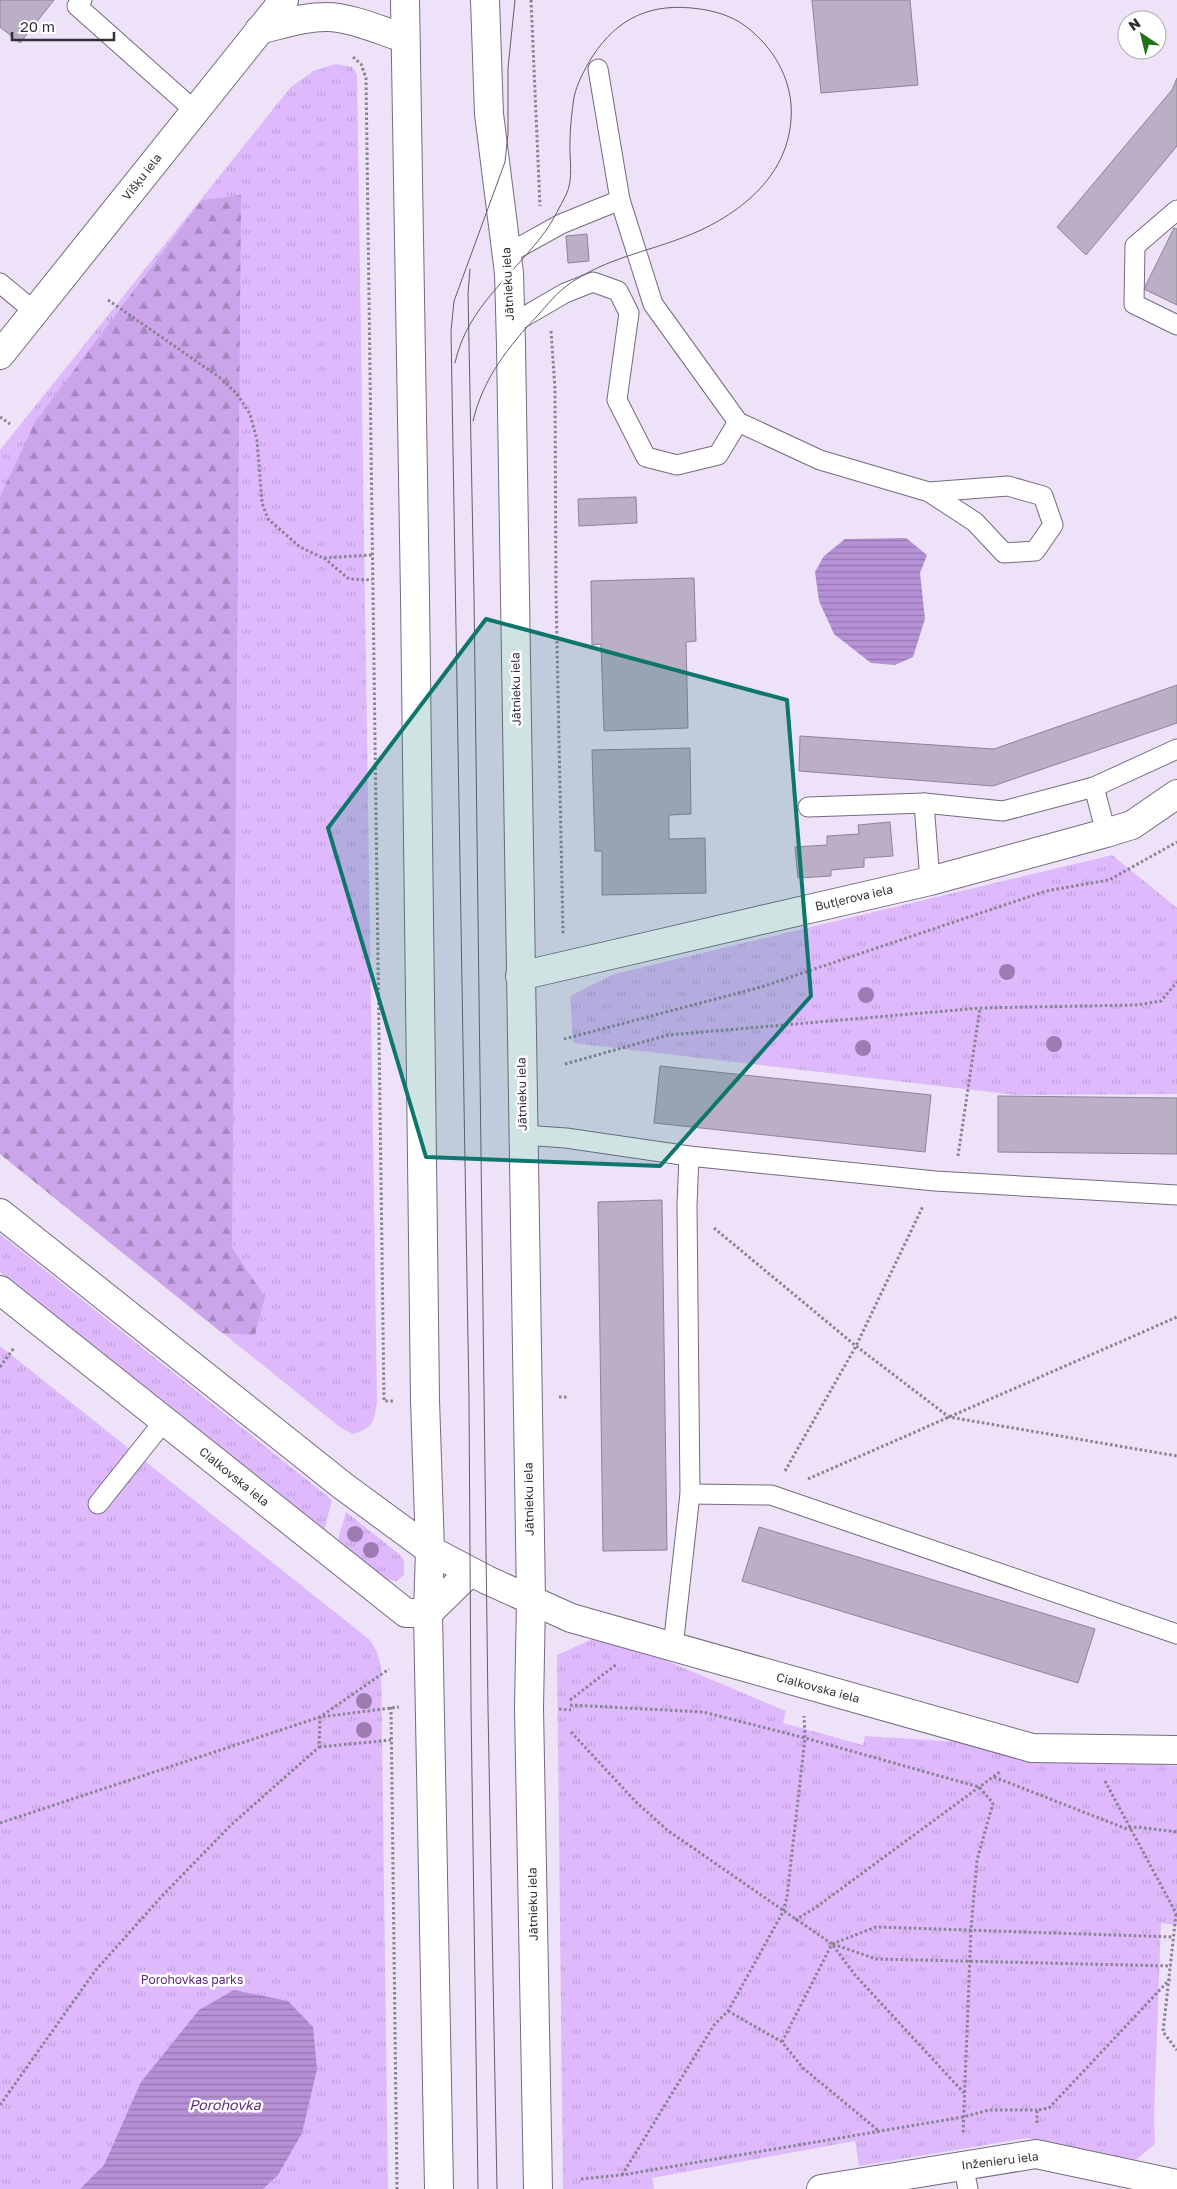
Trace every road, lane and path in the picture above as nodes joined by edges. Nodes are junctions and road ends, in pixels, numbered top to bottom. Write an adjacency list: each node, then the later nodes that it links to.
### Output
1 (82, 0): 10 (lane)
2 (284, 0): 6 (street, Višķu iela)
3 (405, 0): 7 (street)
4 (485, 0): 14 (street, Jātnieku iela)
5 (531, 0): 13 (path)
6 (259, 30): 7 (street); 10 (street, Višķu iela)
7 (404, 38): 62 (street)
8 (353, 57): 26 (path)
9 (598, 69): 11 (lane)
10 (195, 111): 18 (street, Višķu iela)
11 (620, 200): 13 (lane); 23 (lane)
12 (1177, 210): 20 (lane)
13 (542, 235): 14 (lane)
14 (507, 254): 19 (street, Jātnieku iela)
15 (0, 283): 18 (lane)
16 (108, 300): 27 (path)
17 (549, 303): 19 (lane); 23 (lane); 37 (path)
18 (35, 312): 21 (street, Višķu iela)
19 (510, 325): 38 (street, Jātnieku iela)
20 (1177, 325)
21 (0, 355)
22 (0, 417): 24 (path)
23 (738, 422): 25 (lane)
24 (10, 424)
25 (929, 492): 25 (lane)
26 (372, 555): 27 (path); 28 (path)
27 (323, 558): 28 (path)
28 (372, 580): 55 (path)
29 (1177, 749): 30 (lane)
30 (1094, 787): 32 (lane); 34 (lane)
31 (1177, 794): 34 (street, Butļerova iela)
32 (924, 803): 33 (lane); 36 (lane)
33 (808, 806)
34 (1106, 833): 36 (street, Butļerova iela)
35 (1177, 842): 41 (path)
36 (930, 881): 38 (street, Butļerova iela)
37 (563, 938)
38 (520, 976): 43 (street, Jātnieku iela)
39 (1177, 982): 40 (path)
40 (980, 1008): 42 (path); 46 (path)
41 (564, 1039)
42 (565, 1064)
43 (523, 1135): 44 (lane); 64 (street, Jātnieku iela)
44 (689, 1156): 45 (lane); 48 (lane)
45 (935, 1182): 46 (lane); 52 (path)
46 (954, 1183): 47 (lane)
47 (1177, 1196)
48 (686, 1205): 52 (path); 59 (lane)
49 (0, 1213): 62 (street, Cialkovska iela)
50 (0, 1290): 57 (street, Cialkovska iela)
51 (1177, 1317): 56 (path)
52 (856, 1346): 56 (path); 60 (path)
53 (14, 1348): 54 (path)
54 (0, 1367)
55 (384, 1401)
56 (949, 1417): 58 (path); 60 (path)
57 (165, 1420): 61 (lane); 65 (street, Cialkovska iela)
58 (1177, 1456)
59 (690, 1494): 60 (lane); 67 (lane)
60 (771, 1496): 66 (lane)
61 (98, 1504)
62 (430, 1550): 63 (street, Cialkovska iela); 65 (street)
63 (470, 1572): 64 (street, Cialkovska iela); 65 (street)
64 (531, 1600): 67 (street, Cialkovska iela); 112 (street, Jātnieku iela)
65 (428, 1613): 111 (street)
66 (1177, 1634)
67 (673, 1647): 70 (street, Cialkovska iela)
68 (624, 1658): 71 (path)
69 (389, 1669): 73 (path)
70 (802, 1683): 75 (path); 78 (street, Cialkovska iela)
71 (570, 1700)
72 (570, 1705): 75 (path)
73 (320, 1717): 76 (path); 77 (path); 83 (path)
74 (571, 1732): 86 (path)
75 (805, 1738): 82 (path); 86 (path)
76 (391, 1740): 77 (path); 110 (path)
77 (319, 1747): 101 (path)
78 (1032, 1748): 79 (street, Cialkovska iela); 81 (path)
79 (1087, 1748): 80 (street, Cialkovska iela); 84 (path)
80 (1177, 1750)
81 (994, 1777): 82 (path); 84 (path)
82 (980, 1788): 88 (path); 89 (path)
83 (0, 1822)
84 (1131, 1829): 85 (path); 87 (path)
85 (1177, 1832)
86 (783, 1912): 88 (path); 97 (path)
87 (1176, 1914): 90 (path)
88 (795, 1920): 91 (path)
89 (971, 1929): 90 (path); 91 (path); 92 (path)
90 (1174, 1936): 93 (path)
91 (832, 1944): 92 (path); 98 (path); 100 (path)
92 (971, 1960): 93 (path); 100 (path)
93 (1171, 1966): 94 (path)
94 (1170, 1972): 95 (path); 96 (path)
95 (1176, 1973)
96 (1170, 1979): 99 (path); 102 (path)
97 (728, 2011): 98 (path); 106 (path)
98 (782, 2042): 104 (path)
99 (1177, 2050)
100 (964, 2094): 103 (path)
101 (0, 2105)
102 (1037, 2110): 103 (path); 105 (path)
103 (964, 2117): 104 (path); 107 (path)
104 (880, 2131): 106 (path)
105 (1036, 2154): 107 (street, Inženieru iela); 109 (street, Inženieru iela)
106 (622, 2176): 108 (path)
107 (965, 2177): 113 (street, Inženieru iela)
108 (581, 2178)
109 (1177, 2184)
110 (397, 2189)
111 (439, 2189)
112 (538, 2189)
113 (821, 2189)

